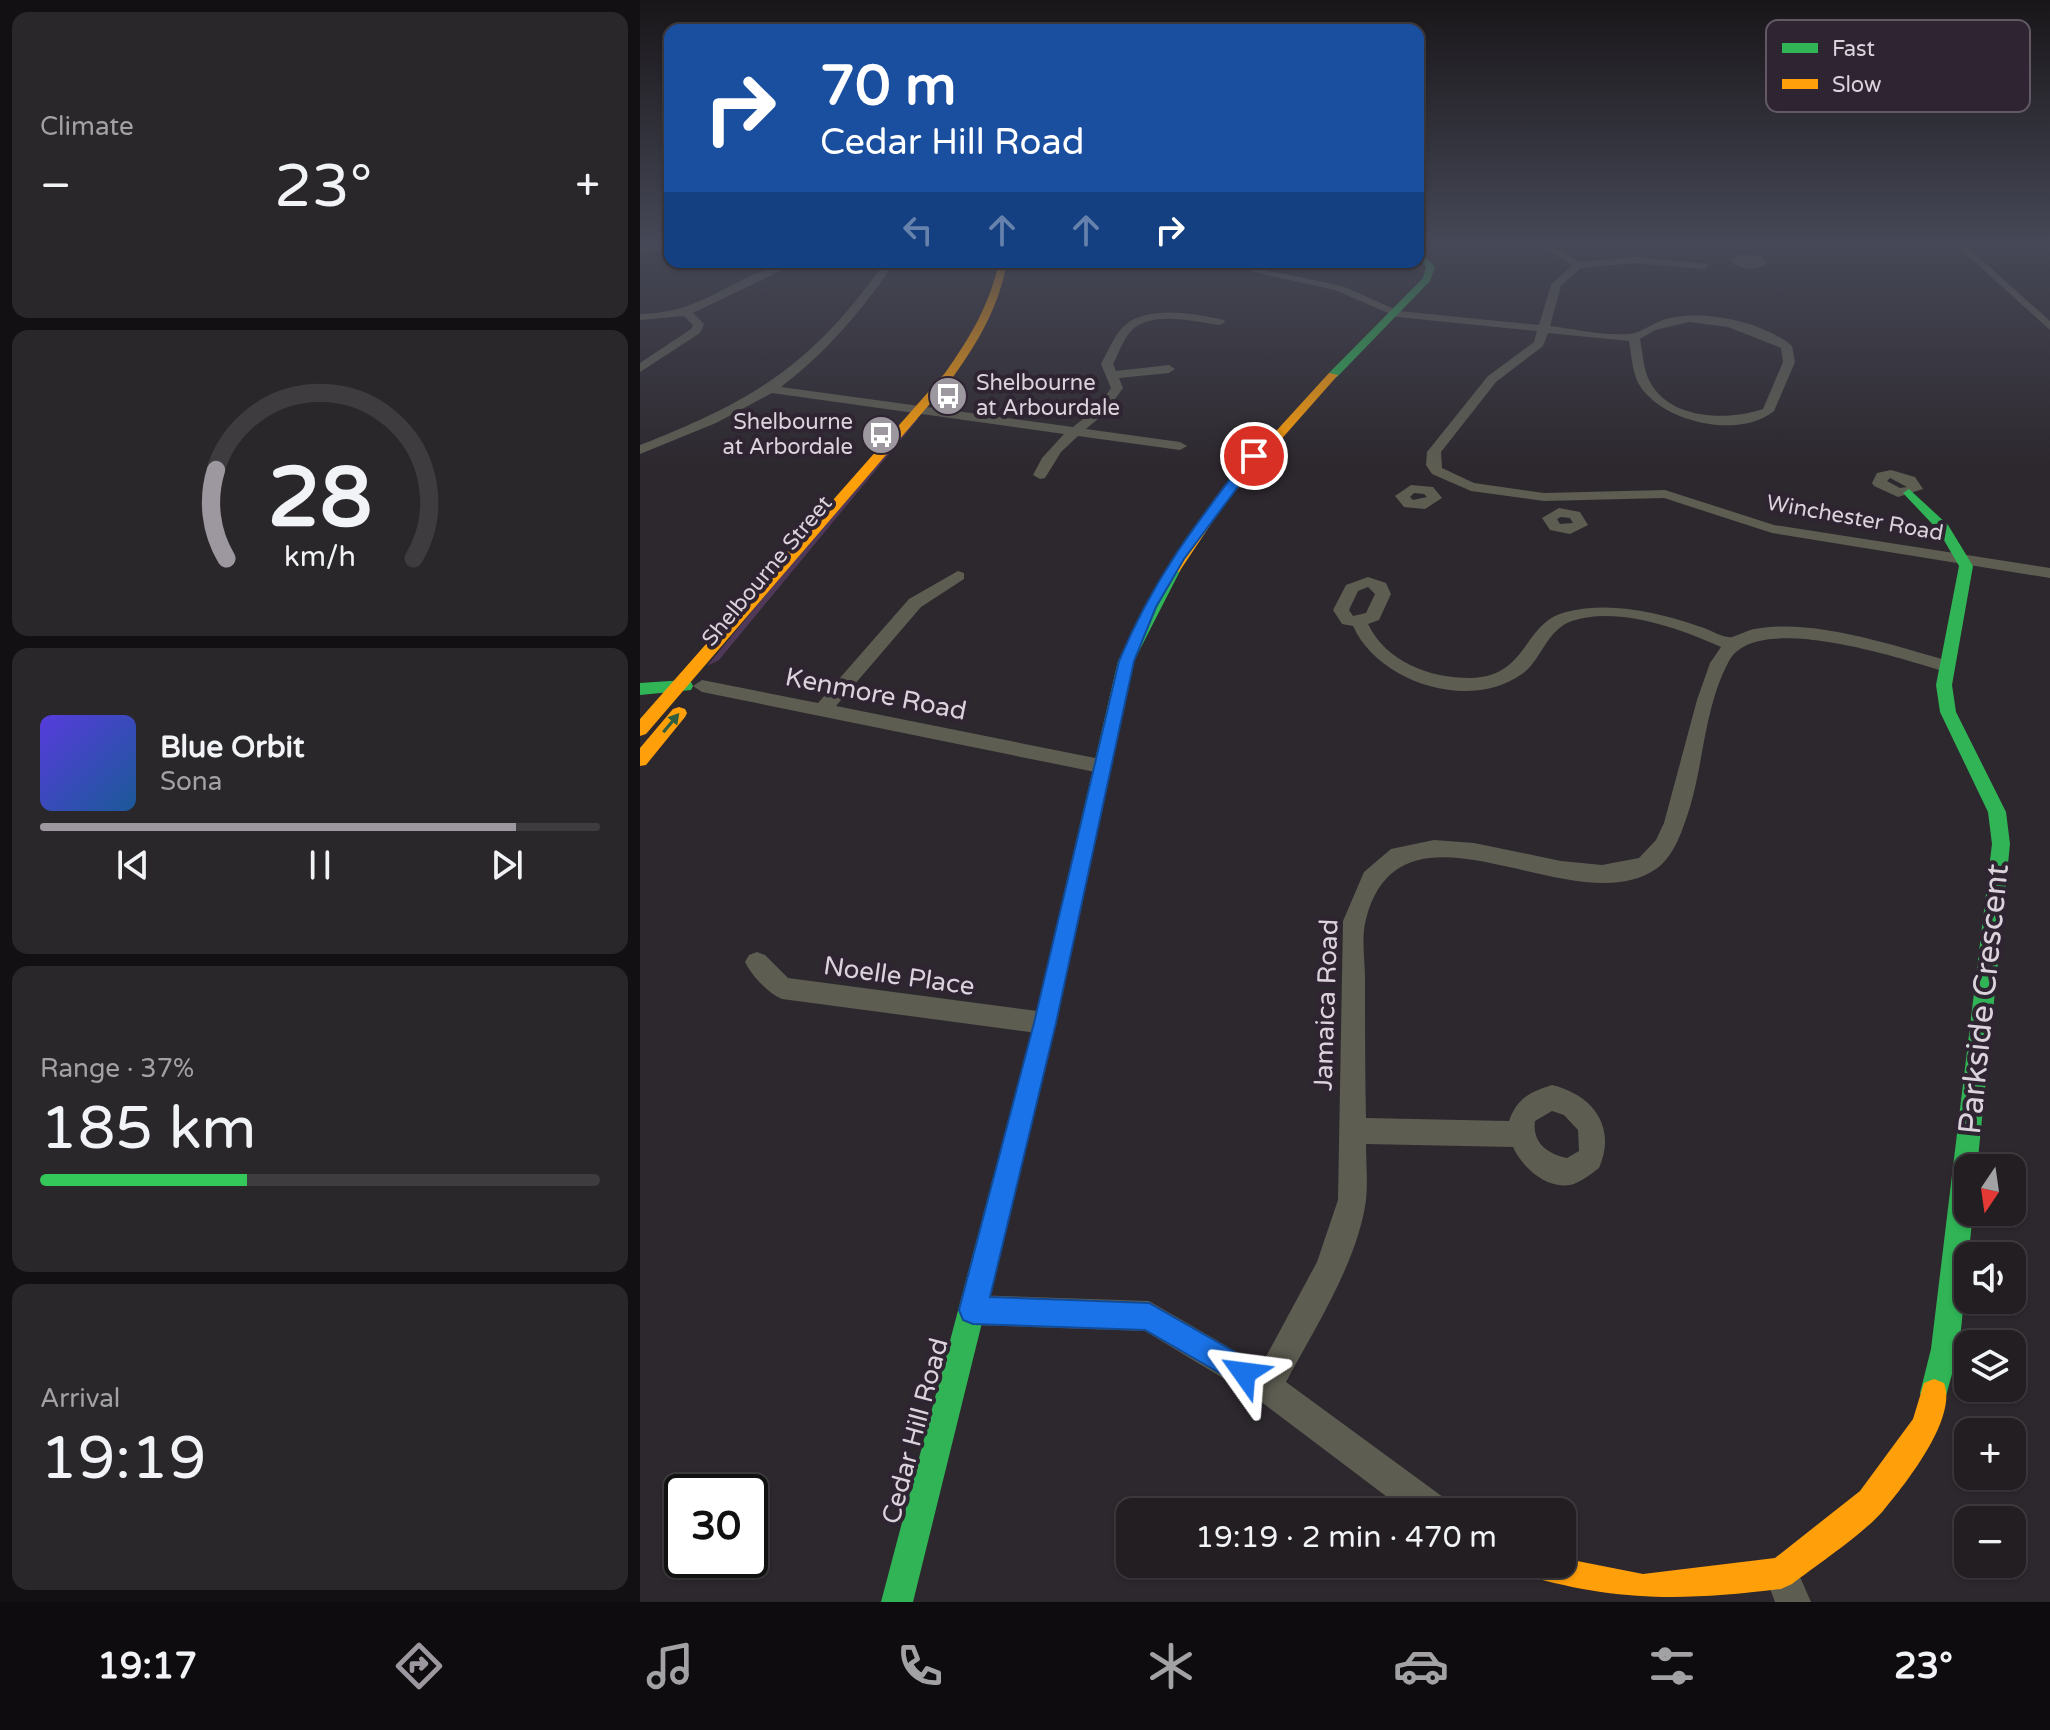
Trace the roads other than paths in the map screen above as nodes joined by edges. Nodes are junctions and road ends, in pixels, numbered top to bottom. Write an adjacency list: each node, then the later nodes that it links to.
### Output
1 (693, 319): 12 (street)
2 (845, 319): 15 (street)
3 (985, 319): 16 (street, Shelbourne Street)
4 (1151, 319): 14 (street)
5 (1187, 319): 9 (street)
6 (1390, 319): 36 (street, Cedar Hill Road)
7 (1444, 319): 10 (street)
8 (1548, 319): 10 (street)
9 (1220, 322)
10 (1545, 329): 11 (street); 21 (street)
11 (1634, 338): 11 (street)
12 (640, 368)
13 (1169, 369): 14 (street)
14 (1114, 375): 17 (street)
15 (771, 389): 16 (street); 19 (street)
16 (923, 408): 17 (street); 30 (street, Shelbourne Street); 31 (street, Shelbourne Street)
17 (1072, 430): 18 (street); 20 (street)
18 (1180, 446)
19 (640, 450)
20 (1040, 475)
21 (1446, 477): 22 (street); 24 (street, Winchester Road)
22 (1428, 490)
23 (1909, 493): 24 (street)
24 (1958, 558): 25 (street, Winchester Road); 29 (street, Parkside Crescent)
25 (2050, 573)
26 (958, 576): 33 (street)
27 (1359, 622): 28 (street)
28 (1732, 645): 29 (street); 39 (street, Jamaica Road)
29 (1946, 666): 45 (street, Parkside Crescent)
30 (678, 686): 31 (street, Kenmore Road); 32 (street, Kenmore Road); 34 (street, Shelbourne Street)
31 (702, 686): 33 (street, Kenmore Road); 35 (street, Shelbourne Street, one-way to 31)
32 (640, 689)
33 (822, 710): 36 (street, Kenmore Road)
34 (640, 730)
35 (640, 760)
36 (1100, 766): 38 (street, Cedar Hill Road)
37 (757, 962): 38 (street, Noelle Place)
38 (1045, 1023): 41 (street, Cedar Hill Road)
39 (1351, 1131): 40 (street); 42 (street, Jamaica Road)
40 (1521, 1134)
41 (973, 1310): 42 (street); 46 (street, Cedar Hill Road)
42 (1267, 1387): 43 (street)
43 (1416, 1498)
44 (1576, 1577): 45 (street, Parkside Crescent)
45 (1787, 1587)
46 (897, 1602)

